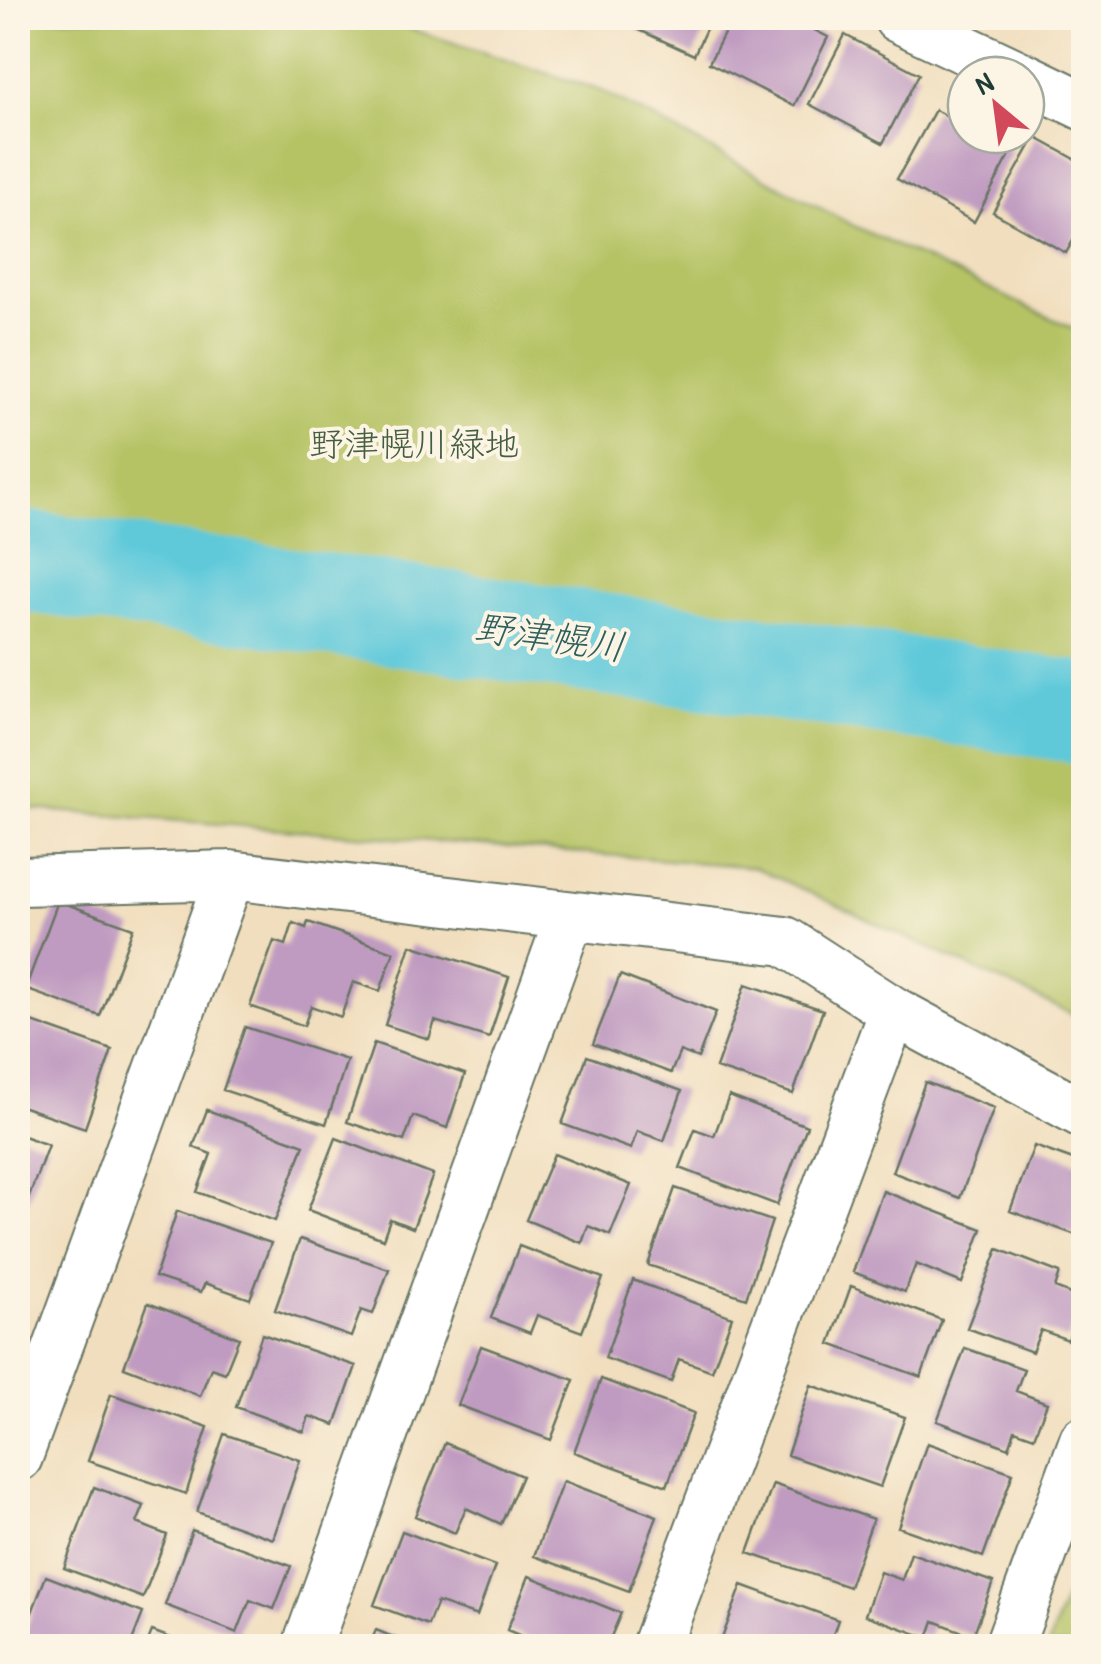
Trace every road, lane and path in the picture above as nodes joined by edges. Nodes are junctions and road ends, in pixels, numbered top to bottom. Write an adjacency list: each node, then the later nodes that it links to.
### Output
1 (898, 18): 2 (street)
2 (977, 55)
3 (1046, 88): 4 (street)
4 (1084, 106)
5 (230, 875): 6 (street); 7 (street); 11 (street)
6 (21, 881)
7 (570, 916): 8 (street); 12 (street)
8 (893, 1010): 9 (street); 13 (street)
9 (1084, 1114)
10 (1084, 1440): 14 (street)
11 (18, 1457)
12 (307, 1646)
13 (656, 1646)
14 (1009, 1646)

